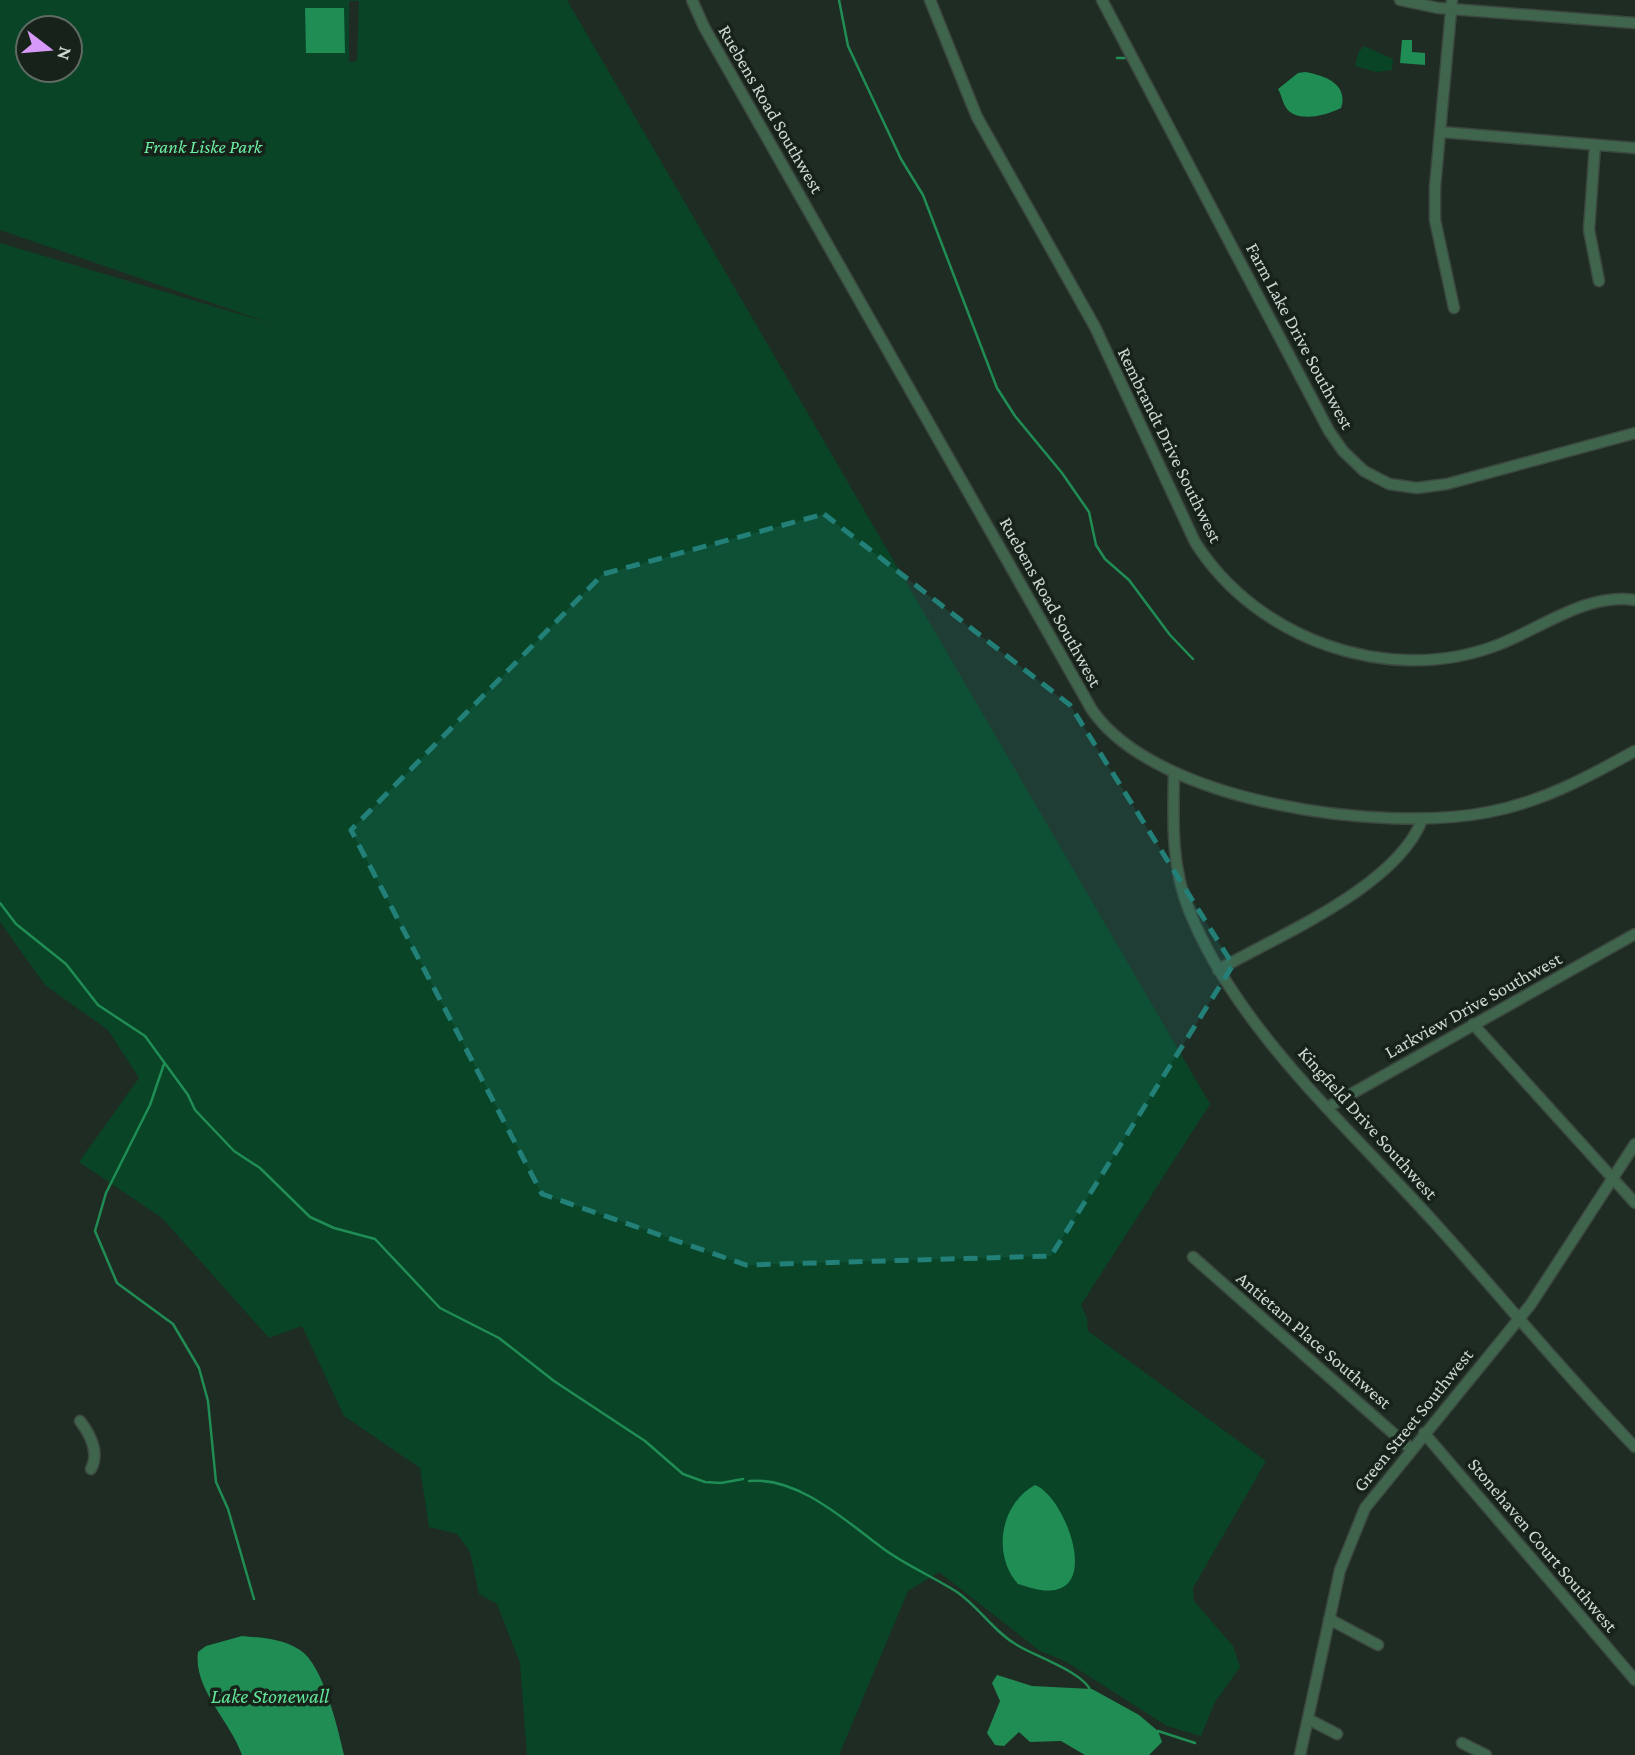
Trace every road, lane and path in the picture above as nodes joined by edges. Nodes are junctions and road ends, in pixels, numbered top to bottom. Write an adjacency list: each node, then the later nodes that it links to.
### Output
1 (692, 0): 15 (street, Ruebens Road Southwest)
2 (930, 0): 13 (street, Rembrandt Drive Southwest)
3 (1102, 0): 12 (street, Farm Lake Drive Southwest)
4 (1400, 0): 5 (street)
5 (1452, 4): 6 (street); 7 (street)
6 (1635, 23)
7 (1442, 132): 8 (street); 11 (street)
8 (1595, 145): 9 (street); 10 (street)
9 (1635, 148)
10 (1599, 281)
11 (1454, 308)
12 (1635, 433)
13 (1635, 600)
14 (1635, 751): 16 (street, Ruebens Road Southwest)
15 (1174, 774): 16 (street, Ruebens Road Southwest); 18 (street, Kingfield Drive Southwest)
16 (1422, 820): 18 (street)
17 (1635, 934): 19 (street, Larkview Drive Southwest)
18 (1218, 970): 20 (street, Kingfield Drive Southwest)
19 (1473, 1024): 20 (street, Larkview Drive Southwest); 22 (street)
20 (1328, 1107): 25 (street, Kingfield Drive Southwest)
21 (1635, 1144): 22 (street, Green Street Southwest)
22 (1613, 1180): 23 (street); 25 (street, Green Street Southwest)
23 (1635, 1203)
24 (1193, 1257): 29 (street, Antietam Place Southwest)
25 (1520, 1317): 27 (street, Green Street Southwest); 28 (street, Kingfield Drive Southwest)
26 (80, 1421): 30 (street)
27 (1424, 1433): 29 (street, Green Street Southwest); 33 (street, Stonehaven Court Southwest)
28 (1635, 1447)
29 (1411, 1449): 31 (street, Green Street Southwest)
30 (91, 1469)
31 (1329, 1619): 32 (street); 34 (street, Green Street Southwest)
32 (1378, 1645)
33 (1635, 1680)
34 (1308, 1719): 35 (street); 37 (street, Green Street Southwest)
35 (1337, 1734)
36 (1462, 1743): 38 (street)
37 (1300, 1755)
38 (1486, 1755)

